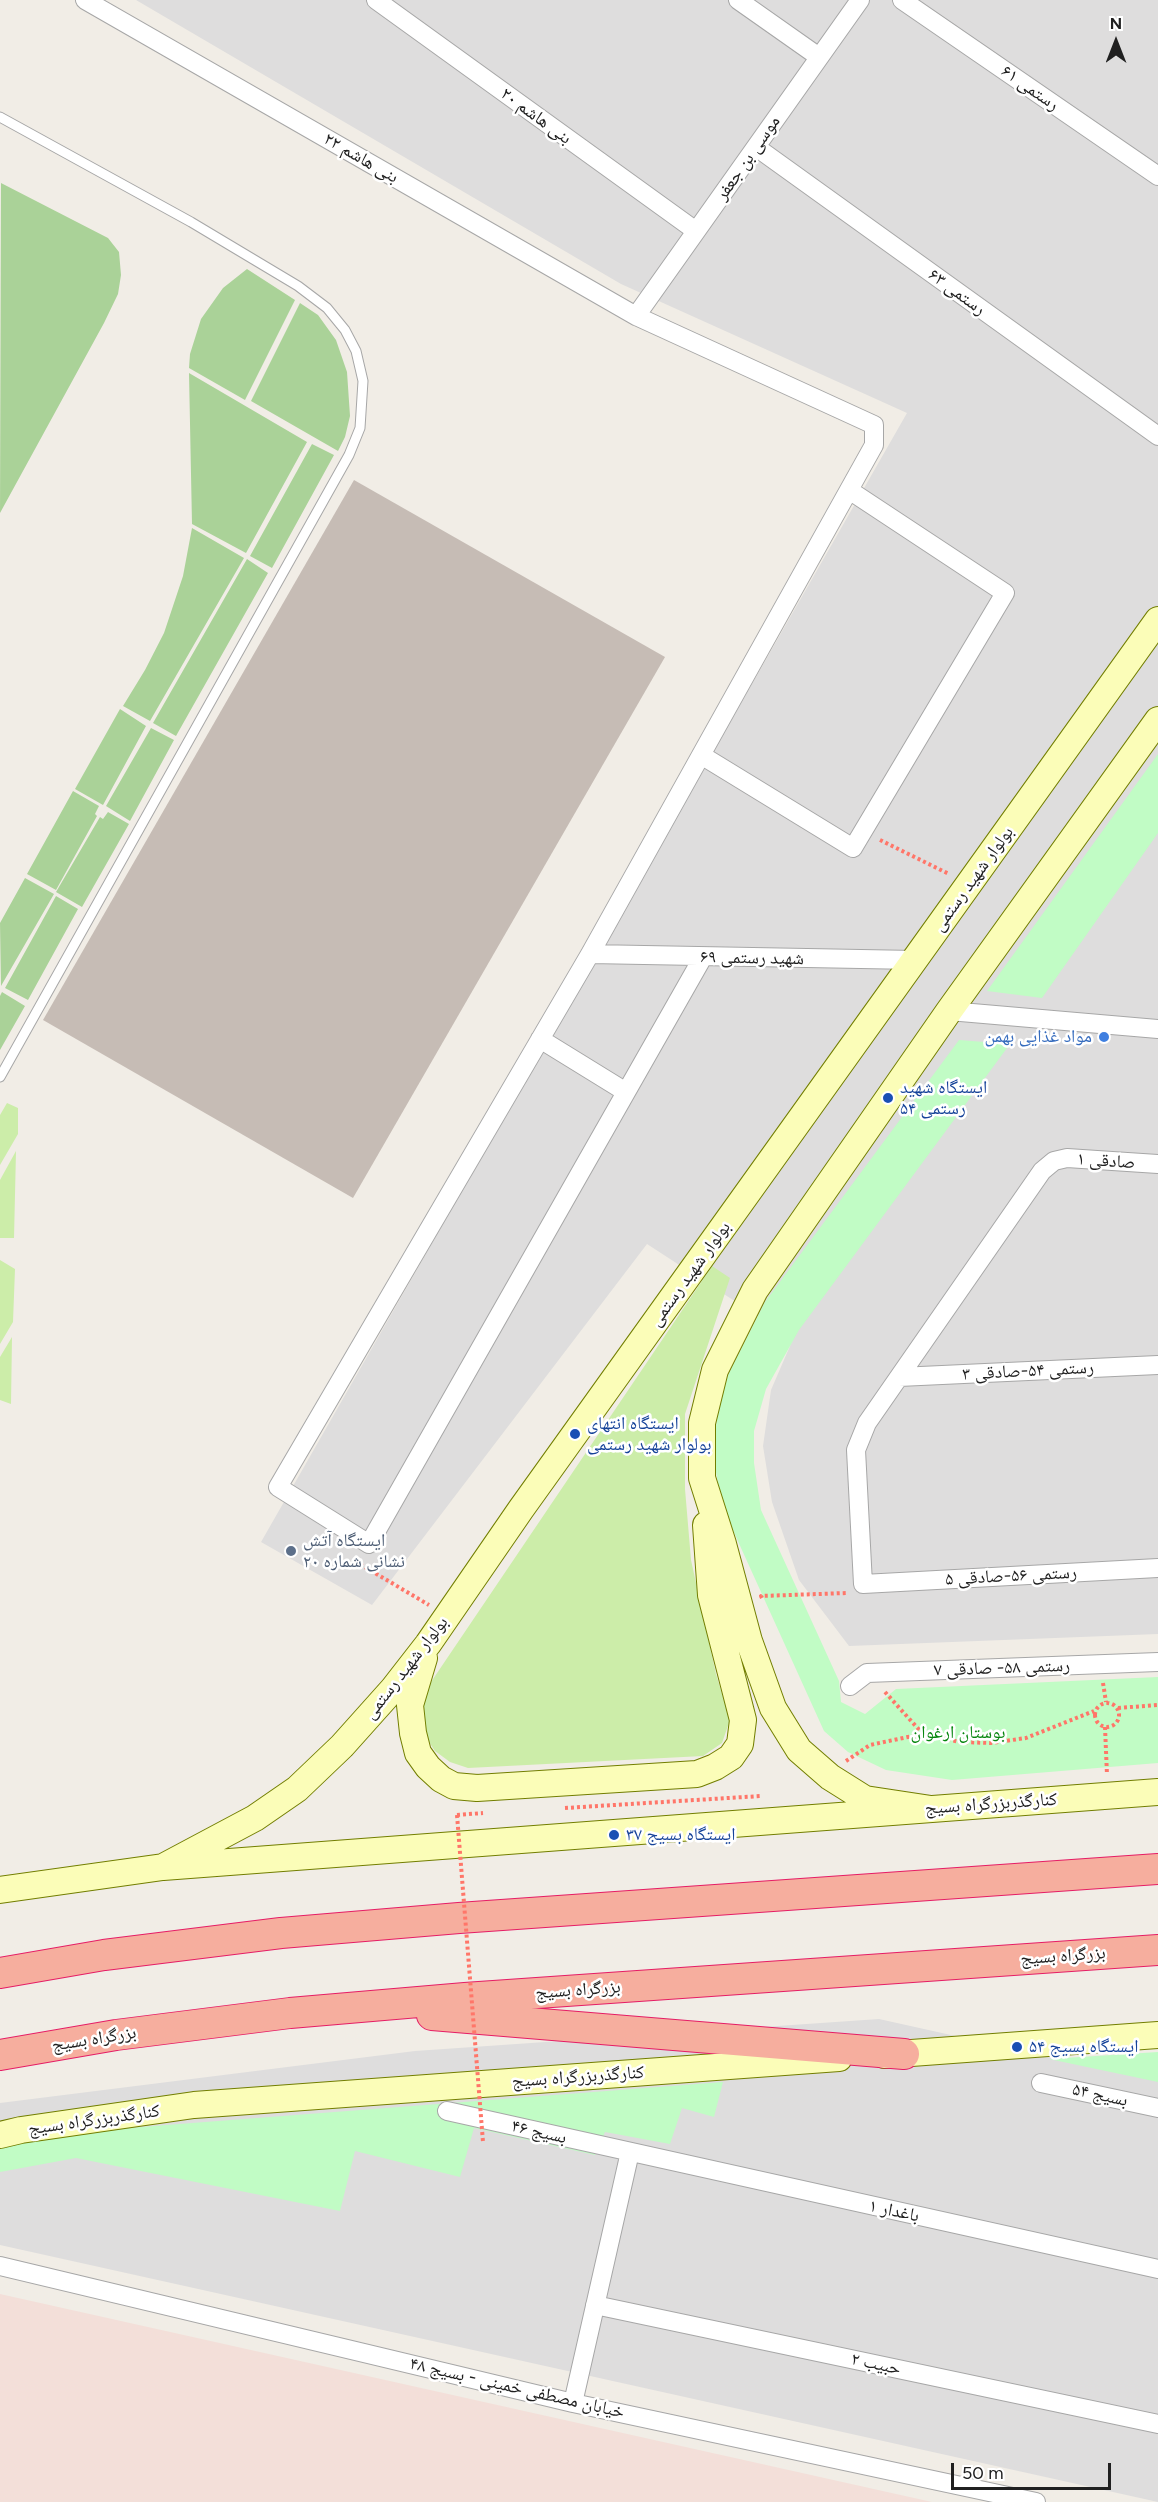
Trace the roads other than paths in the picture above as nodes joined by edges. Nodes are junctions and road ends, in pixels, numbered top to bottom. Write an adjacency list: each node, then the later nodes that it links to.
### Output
1 (85, 0): 11 (street, بنی هاشم ۲۲)
2 (376, 0): 10 (street, بنی هاشم ۲۰)
3 (738, 0): 6 (street)
4 (860, 0): 6 (street, موسی بن جعفر)
5 (902, 0): 9 (street, رستمی ۶۱)
6 (819, 57): 8 (street, موسی بن جعفر)
7 (0, 117): 23 (lane)
8 (756, 147): 10 (street, موسی بن جعفر); 12 (street, رستمی ۶۳)
9 (1158, 176)
10 (696, 231): 11 (street, موسی بن جعفر)
11 (636, 316): 13 (street, بنی هاشم ۲۲)
12 (1158, 436)
13 (849, 490): 16 (street); 16 (street)
14 (1158, 620): 19 (main road, بولوار شهید رستمی)
15 (1158, 720): 20 (main road)
16 (701, 755): 17 (street)
17 (590, 954): 18 (street, شهید رستمی ۶۹); 22 (street)
18 (702, 957): 19 (street, شهید رستمی ۶۹); 24 (street)
19 (915, 960): 30 (main road, بولوار شهید رستمی)
20 (949, 1011): 21 (street); 28 (main road)
21 (1158, 1029)
22 (540, 1039): 24 (street); 24 (street)
23 (0, 1077)
24 (626, 1092)
25 (1158, 1164): 27 (street, صادقی ۱)
26 (1158, 1365): 27 (street, رستمی ۵۴-صادقی ۳)
27 (899, 1377): 29 (street, رستمی ۵۶-صادقی ۵)
28 (702, 1478): 30 (main road); 34 (main road)
29 (1158, 1568)
30 (428, 1644): 35 (main road, بولوار شهید رستمی)
31 (1158, 1662): 32 (street, رستمی ۵۸- صادقی ۷)
32 (850, 1686)
33 (1158, 1792): 34 (main road, کنارگذربزرگراه بسیج)
34 (931, 1809): 35 (main road, کنارگذربزرگراه بسیج)
35 (163, 1868): 37 (main road, کنارگذربزرگراه بسیج)
36 (1158, 1869): 39 (highway)
37 (0, 1890)
38 (1158, 1950): 40 (highway, بزرگراه بسیج)
39 (0, 1974)
40 (345, 2008): 42 (highway); 43 (highway, بزرگراه بسیج)
41 (1158, 2035): 42 (main road, کنارگذربزرگراه بسیج)
42 (904, 2054): 47 (main road, کنارگذربزرگراه بسیج)
43 (0, 2055)
44 (1041, 2082): 45 (street, بسیج ۵۴)
45 (1158, 2108)
46 (447, 2111): 48 (street, بسیج ۴۶)
47 (0, 2135)
48 (630, 2152): 50 (street, باغدار ۱); 51 (street)
49 (0, 2266): 52 (street, خیابان مصطفی خمینی - بسیج ۴۸)
50 (1158, 2269)
51 (595, 2305): 52 (street); 53 (street, حبیب ۲)
52 (573, 2403): 54 (street, خیابان مصطفی خمینی - بسیج ۴۸)
53 (1158, 2424)
54 (1036, 2502)

